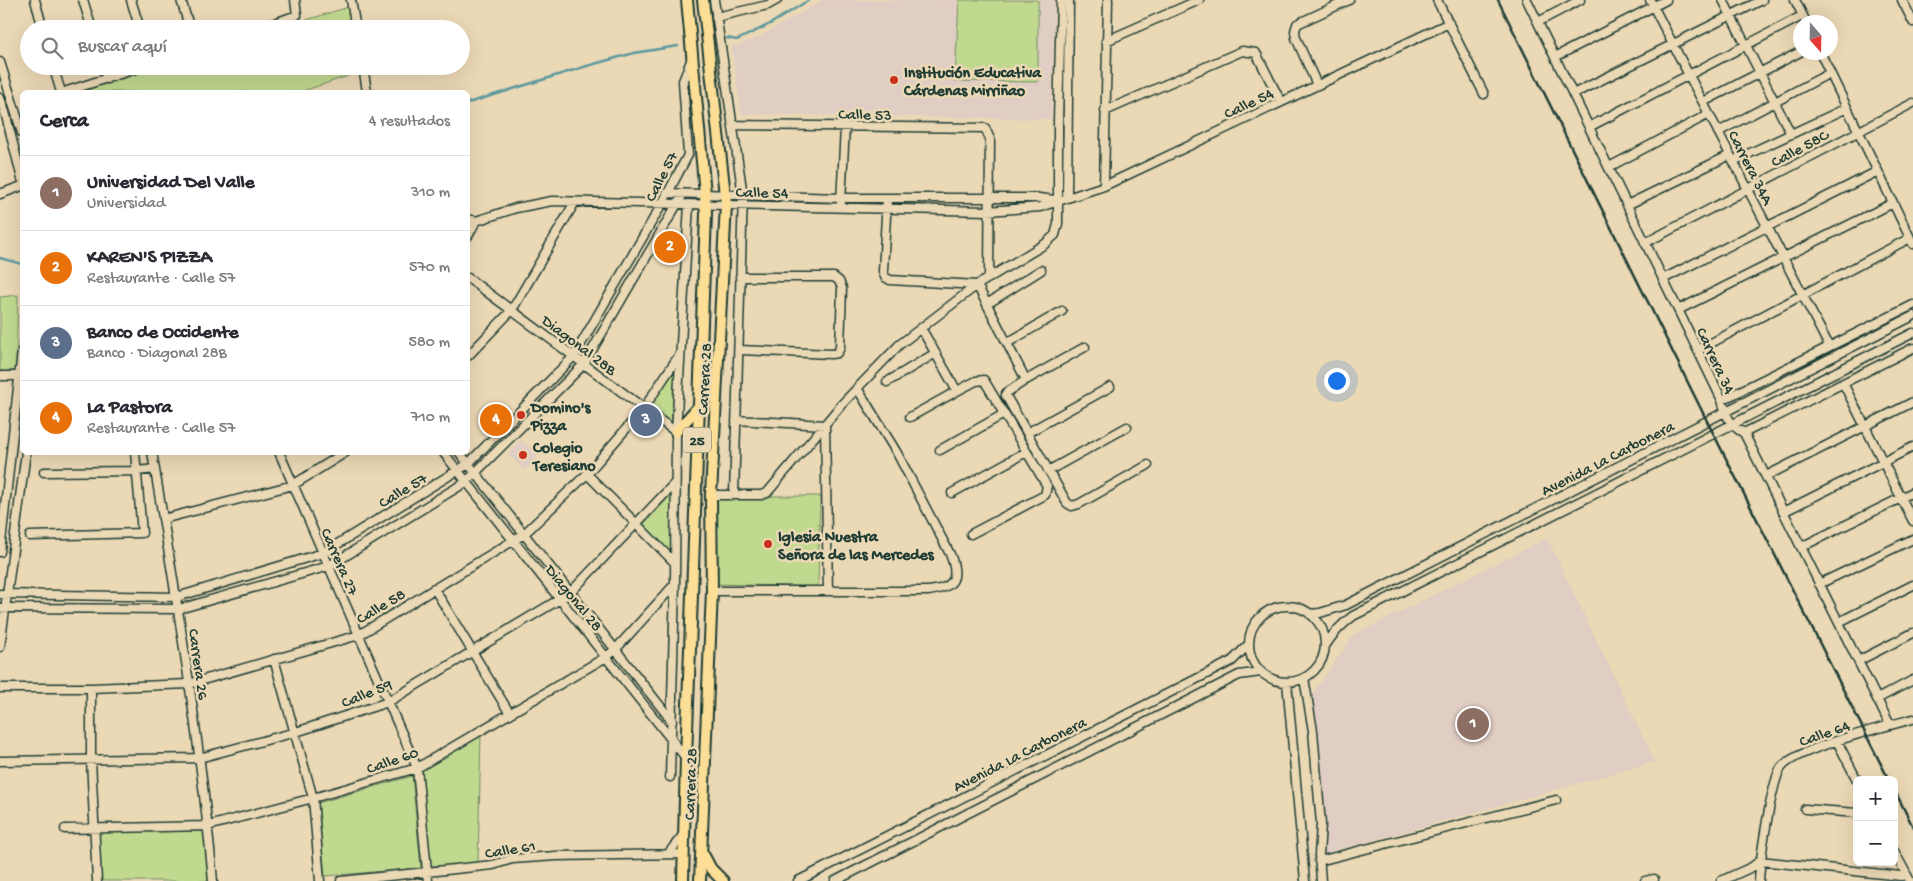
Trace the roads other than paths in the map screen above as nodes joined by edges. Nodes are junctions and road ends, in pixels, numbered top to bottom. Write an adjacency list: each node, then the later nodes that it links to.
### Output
1 (35, 0): 29 (street)
2 (83, 0): 30 (street)
3 (131, 0): 31 (street)
4 (181, 0): 32 (street)
5 (295, 0): 33 (street)
6 (351, 0): 34 (street)
7 (687, 0): 43 (main road, Carrera 28 / 25)
8 (703, 0): 90 (main road, Carrera 28 / 25)
9 (714, 0): 28 (street)
10 (777, 0): 28 (street)
11 (1062, 0): 92 (street)
12 (1069, 0): 86 (street)
13 (1108, 0): 38 (street)
14 (1199, 0): 38 (street)
15 (1349, 0): 54 (street)
16 (1438, 0): 35 (street)
17 (1527, 0): 36 (street, Carrera 34)
18 (1580, 0): 36 (street)
19 (1666, 0): 24 (street)
20 (1723, 0): 26 (street)
21 (1762, 0): 26 (street)
22 (1795, 0): 25 (street)
23 (1902, 0): 27 (street)
24 (1652, 3): 39 (street, Carrera 34A); 41 (street)
25 (1802, 15)
26 (1731, 16): 39 (street); 40 (street)
27 (1912, 16)
28 (716, 17): 69 (street)
29 (41, 20)
30 (89, 20)
31 (137, 20)
32 (187, 20)
33 (285, 20)
34 (354, 20)
35 (1449, 22): 54 (street, Calle 54); 58 (street)
36 (1538, 22): 41 (street, Carrera 34)
37 (1793, 24): 40 (street)
38 (1106, 41): 67 (street)
39 (1673, 45): 52 (street, Carrera 34A); 59 (street)
40 (1746, 45): 46 (street); 52 (street)
41 (1555, 56): 59 (street, Carrera 34)
42 (1793, 56): 46 (street)
43 (692, 58): 82 (street, Calle 57); 89 (main road, Carrera 28 / 25)
44 (1824, 60): 47 (street)
45 (0, 62): 65 (street)
46 (1760, 73): 62 (street); 63 (street)
47 (1830, 73): 63 (street); 66 (street)
48 (56, 75): 55 (street)
49 (106, 75): 53 (street)
50 (119, 75): 53 (street)
51 (364, 75): 57 (street)
52 (1689, 75): 62 (street, Carrera 34A); 71 (street)
53 (107, 79): 56 (street)
54 (1318, 85): 61 (street, Calle 54)
55 (62, 90)
56 (70, 90)
57 (367, 90)
58 (1484, 94)
59 (1573, 94): 71 (street, Carrera 34)
60 (0, 98): 78 (street)
61 (1281, 102): 67 (street); 79 (street, Calle 54)
62 (1703, 102): 68 (street, Carrera 34A)
63 (1774, 102): 72 (street); 74 (street)
64 (1913, 103): 73 (street, Calle 58C)
65 (19, 107)
66 (1847, 108): 73 (street); 74 (street)
67 (1105, 111): 79 (street)
68 (1709, 114): 72 (street, Carrera 34A); 76 (street)
69 (733, 125): 70 (street, Calle 53); 85 (street)
70 (846, 127): 87 (street); 91 (street, Calle 53)
71 (1589, 127): 76 (street, Carrera 34)
72 (1718, 132): 75 (street, Carrera 34A)
73 (1858, 132): 77 (street); 81 (street, Calle 58C)
74 (1790, 134): 75 (street)
75 (1732, 158): 81 (street, Carrera 34A); 99 (street)
76 (1609, 167): 99 (street, Carrera 34)
77 (1878, 171): 94 (street); 104 (street)
78 (20, 172)
79 (1104, 186): 86 (street, Calle 54)
80 (20, 187): 83 (street)
81 (1748, 189): 104 (street, Carrera 34A); 106 (street, Calle 58C)
82 (667, 193): 84 (street, Calle 54); 95 (street, Calle 57)
83 (0, 194)
84 (683, 194): 89 (street, Calle 54); 96 (street, Calle 57)
85 (743, 195): 87 (street, Calle 54); 90 (street, Calle 54); 98 (street)
86 (1067, 197): 92 (street, Calle 54)
87 (842, 198): 88 (street, Calle 54); 100 (street)
88 (887, 198): 91 (street, Calle 54); 101 (street)
89 (705, 199): 90 (street, Calle 54); 97 (street, Calle 54); 145 (main road, Carrera 28 / 25)
90 (726, 199): 98 (street, Calle 54); 188 (main road, Carrera 28 / 25)
91 (989, 199): 92 (street, Calle 54); 102 (street)
92 (1057, 201): 102 (street, Calle 54); 110 (street)
93 (575, 202): 95 (street, Calle 54); 103 (street, Calle 54); 117 (street)
94 (1893, 203): 105 (street); 107 (street)
95 (662, 204): 96 (street, Calle 54); 132 (street, Calle 57)
96 (678, 204): 97 (street, Calle 54); 133 (street, Calle 57)
97 (689, 204): 130 (street, Carrera 28)
98 (743, 204): 100 (street, Calle 54); 109 (street)
99 (1627, 205): 106 (street, Carrera 34)
100 (841, 207): 101 (street, Calle 54)
101 (886, 208): 102 (street, Calle 54); 113 (street)
102 (988, 211): 110 (street)
103 (472, 220)
104 (1767, 226): 107 (street, Carrera 34A); 112 (street)
105 (1912, 241): 114 (street)
106 (1645, 243): 112 (street, Carrera 34)
107 (1783, 258): 114 (street, Carrera 34A); 118 (street)
108 (1041, 270): 115 (street)
109 (740, 277): 127 (street); 127 (street)
110 (988, 278): 113 (street)
111 (470, 279): 117 (street, Diagonal 28B)
112 (1663, 279): 118 (street, Carrera 34)
113 (977, 286): 115 (street); 121 (street)
114 (1803, 295): 124 (street, Carrera 34A); 128 (street)
115 (987, 304): 123 (street)
116 (1913, 305): 124 (street)
117 (512, 310): 129 (street); 132 (street, Diagonal 28B)
118 (1678, 310): 128 (street, Carrera 34)
119 (1062, 311): 123 (street)
120 (1913, 316): 147 (street, Avenida La Carbonera)
121 (920, 328): 131 (street); 141 (street)
122 (1913, 333): 152 (street, Avenida La Carbonera)
123 (1007, 343): 136 (street)
124 (1829, 346): 143 (street)
125 (1086, 347): 136 (street)
126 (1913, 348): 138 (street)
127 (739, 350): 150 (street)
128 (1698, 350): 143 (street, Carrera 34)
129 (470, 354)
130 (680, 354): 146 (street, Calle 58); 155 (street, Carrera 28)
131 (934, 354): 137 (street); 142 (street)
132 (574, 356): 133 (street, Diagonal 28B); 171 (street, Calle 57)
133 (584, 364): 146 (street, Diagonal 28B); 178 (street, Calle 57)
134 (0, 376): 135 (street)
135 (20, 376)
136 (1026, 380): 157 (street)
137 (887, 382)
138 (1843, 383): 153 (street); 158 (street)
139 (1110, 387): 157 (street)
140 (20, 388): 184 (street)
141 (857, 388): 151 (street); 210 (street)
142 (957, 391): 148 (street); 149 (street)
143 (1722, 400): 147 (street, Carrera 34)
144 (1913, 402): 153 (street)
145 (699, 406): 155 (main road); 246 (main road, Carrera 28 / 25)
146 (644, 408): 155 (street, Diagonal 28B); 179 (street, Calle 58)
147 (1725, 412): 152 (street, Carrera 34); 156 (street, Avenida La Carbonera)
148 (1004, 414): 161 (street); 162 (street)
149 (910, 417)
150 (736, 420): 151 (street); 189 (street)
151 (825, 425): 189 (street); 210 (street)
152 (1732, 425): 158 (street, Carrera 34); 159 (street, Avenida La Carbonera)
153 (1865, 426): 170 (street); 180 (street)
154 (1127, 427): 174 (street)
155 (676, 432): 182 (street, Carrera 28)
156 (1688, 432): 159 (street); 217 (street, Avenida La Carbonera)
157 (1028, 433): 174 (street)
158 (1744, 433): 180 (street, Carrera 34)
159 (1694, 445): 222 (street, Avenida La Carbonera)
160 (1913, 447): 170 (street)
161 (940, 450)
162 (1026, 452): 187 (street); 196 (street)
163 (26, 455): 185 (street)
164 (135, 455): 176 (street)
165 (153, 455): 173 (street, Carrera 26)
166 (280, 455): 183 (street, Carrera 27)
167 (341, 455): 183 (street)
168 (445, 455): 177 (street, Diagonal 28)
169 (461, 455): 171 (street, Diagonal 28)
170 (1883, 462): 190 (street); 191 (street)
171 (468, 464): 177 (street, Calle 57); 178 (street, Diagonal 28)
172 (1148, 465): 174 (street)
173 (155, 469): 176 (street); 192 (street, Carrera 26)
174 (1048, 471)
175 (44, 472): 176 (street)
176 (137, 472): 197 (street)
177 (458, 472): 181 (street, Diagonal 28); 202 (street, Calle 57)
178 (476, 474): 181 (street, Calle 57); 195 (street, Diagonal 28)
179 (587, 474): 194 (street); 195 (street, Calle 58)
180 (1766, 476): 191 (street, Carrera 34)
181 (466, 482): 199 (street, Diagonal 28); 204 (street, Calle 57)
182 (674, 484): 194 (street, Calle 59); 203 (street, Carrera 28)
183 (293, 485): 192 (street); 202 (street, Carrera 27)
184 (4, 488): 185 (street); 201 (street)
185 (21, 491): 212 (street)
186 (1913, 492): 190 (street)
187 (952, 493)
188 (711, 495): 189 (street); 209 (main road, Carrera 28 / 25)
189 (734, 495)
190 (1901, 498): 193 (street); 200 (street)
191 (1783, 512): 200 (street, Carrera 34)
192 (163, 519): 213 (street, Carrera 26)
193 (1913, 521)
194 (636, 524): 203 (street); 211 (street, Calle 59)
195 (524, 534): 199 (street, Calle 58); 211 (street, Diagonal 28)
196 (971, 534)
197 (30, 536)
198 (1913, 538): 206 (street)
199 (514, 542): 208 (street, Calle 58); 214 (street, Diagonal 28)
200 (1801, 547): 206 (street, Carrera 34)
201 (0, 552)
202 (323, 553): 204 (street, Carrera 27); 213 (street, Calle 57)
203 (675, 564): 205 (street, Carrera 28)
204 (329, 566): 216 (street, Calle 57); 220 (street, Carrera 27)
205 (675, 584): 224 (street, Calle 60); 240 (street, Carrera 28)
206 (1820, 584): 218 (street, Carrera 34)
207 (1913, 585): 218 (street)
208 (434, 588): 220 (street, Calle 58); 225 (street)
209 (712, 591): 210 (street); 260 (main road, Carrera 28 / 25)
210 (828, 591)
211 (570, 592): 214 (street, Calle 59); 224 (street, Diagonal 28)
212 (4, 594): 213 (street, Calle 57); 215 (street)
213 (177, 598): 216 (street, Carrera 26)
214 (559, 598): 225 (street, Calle 59); 226 (street, Diagonal 28)
215 (3, 609): 216 (street, Calle 57); 223 (street)
216 (179, 609): 233 (street, Carrera 26)
217 (1310, 614): 221 (street); 222 (street)
218 (1838, 622): 228 (street, Carrera 34)
219 (1913, 633): 228 (street)
220 (359, 635): 227 (street, Calle 58); 237 (street, Carrera 27)
221 (1249, 644): 229 (street); 275 (street, Avenida La Carbonera)
222 (1325, 646): 230 (street)
223 (0, 648)
224 (615, 650): 226 (street, Calle 60); 240 (street, Diagonal 28)
225 (472, 652): 237 (street, Calle 59); 238 (street)
226 (606, 657): 238 (street, Calle 60); 243 (street, Diagonal 28)
227 (274, 659): 233 (street, Calle 58); 242 (street)
228 (1858, 661): 236 (street, Carrera 34)
229 (1261, 672): 232 (street); 276 (street, Avenida La Carbonera)
230 (1304, 678): 232 (street); 263 (street)
231 (1913, 680): 236 (street)
232 (1287, 682): 277 (street)
233 (189, 684): 235 (street, Calle 58); 245 (street, Carrera 26)
234 (0, 688): 235 (street, Calle 58)
235 (91, 688): 247 (street)
236 (1877, 699): 241 (street, Carrera 34)
237 (388, 702): 242 (street, Calle 59); 249 (street, Carrera 27)
238 (510, 714): 249 (street, Calle 60)
239 (1913, 719): 241 (street, Calle 64)
240 (672, 722): 243 (street, Carrera 28)
241 (1890, 725): 244 (street, Calle 64)
242 (296, 732): 245 (street, Calle 59); 252 (street)
243 (672, 740): 246 (street, Diagonal 28); 251 (street, Carrera 28)
244 (1837, 741): 250 (street); 264 (street, Calle 64)
245 (200, 758): 247 (street, Calle 59); 256 (street, Carrera 26)
246 (686, 758): 259 (main road, Carrera 28 / 25)
247 (91, 760): 248 (street, Calle 59); 257 (street)
248 (0, 761)
249 (417, 768): 252 (street, Calle 60); 266 (street, Carrera 27)
250 (1855, 776)
251 (670, 777)
252 (313, 798): 256 (street, Calle 60); 270 (street)
253 (1556, 800): 263 (street)
254 (1805, 809): 255 (street)
255 (1853, 813)
256 (208, 826): 257 (street, Calle 60); 269 (street, Carrera 26)
257 (94, 828): 258 (street, Calle 60); 268 (street)
258 (65, 829)
259 (683, 834): 261 (street); 262 (main road, Carrera 28 / 25)
260 (702, 852): 273 (main road, Carrera 28 / 25); 274 (main road)
261 (668, 854): 262 (street, Calle 61); 266 (street, Calle 61)
262 (684, 854): 272 (main road, Carrera 28 / 25)
263 (1319, 861): 278 (street)
264 (1760, 861): 265 (street); 280 (street); 281 (street, Calle 64)
265 (1901, 876): 282 (street)
266 (427, 877): 271 (street, Calle 61)
267 (1654, 880): 279 (street)
268 (97, 881)
269 (213, 881)
270 (320, 881)
271 (341, 881)
272 (683, 881)
273 (700, 881)
274 (723, 881)
275 (798, 881)
276 (835, 881)
277 (1304, 881)
278 (1321, 881)
279 (1646, 881)
280 (1721, 881)
281 (1759, 881)
282 (1910, 881)

